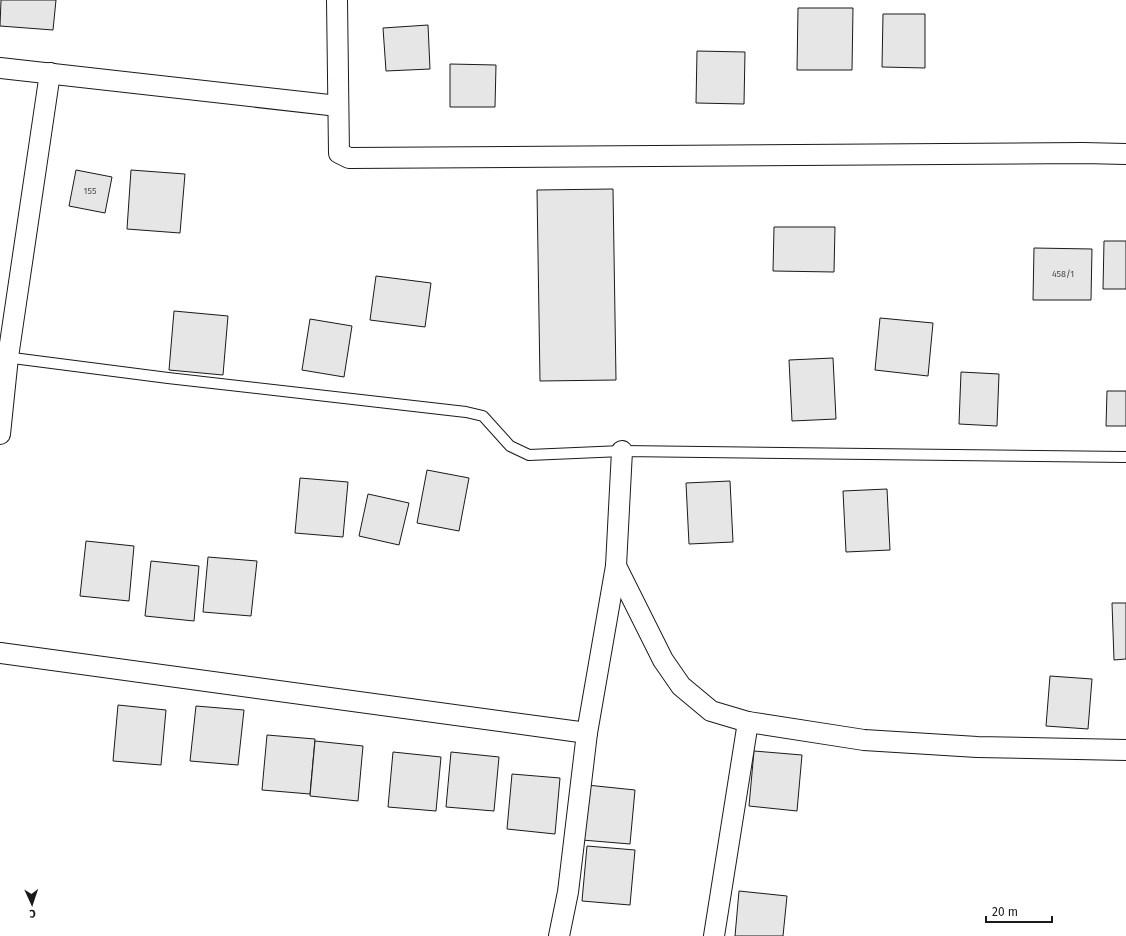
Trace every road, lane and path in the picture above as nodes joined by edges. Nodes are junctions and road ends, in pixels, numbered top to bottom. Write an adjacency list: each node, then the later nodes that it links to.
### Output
1 (337, 0): 4 (street)
2 (0, 68): 3 (street)
3 (50, 73): 4 (street); 6 (street)
4 (338, 106): 5 (street)
5 (1126, 154)
6 (4, 357): 7 (street); 8 (lane)
7 (0, 434)
8 (622, 452): 9 (lane); 10 (street)
9 (1126, 457)
10 (616, 566): 12 (street); 13 (street)
11 (0, 653): 13 (street)
12 (748, 722): 14 (street); 16 (street)
13 (587, 733): 15 (street)
14 (1126, 750)
15 (559, 936)
16 (714, 936)

